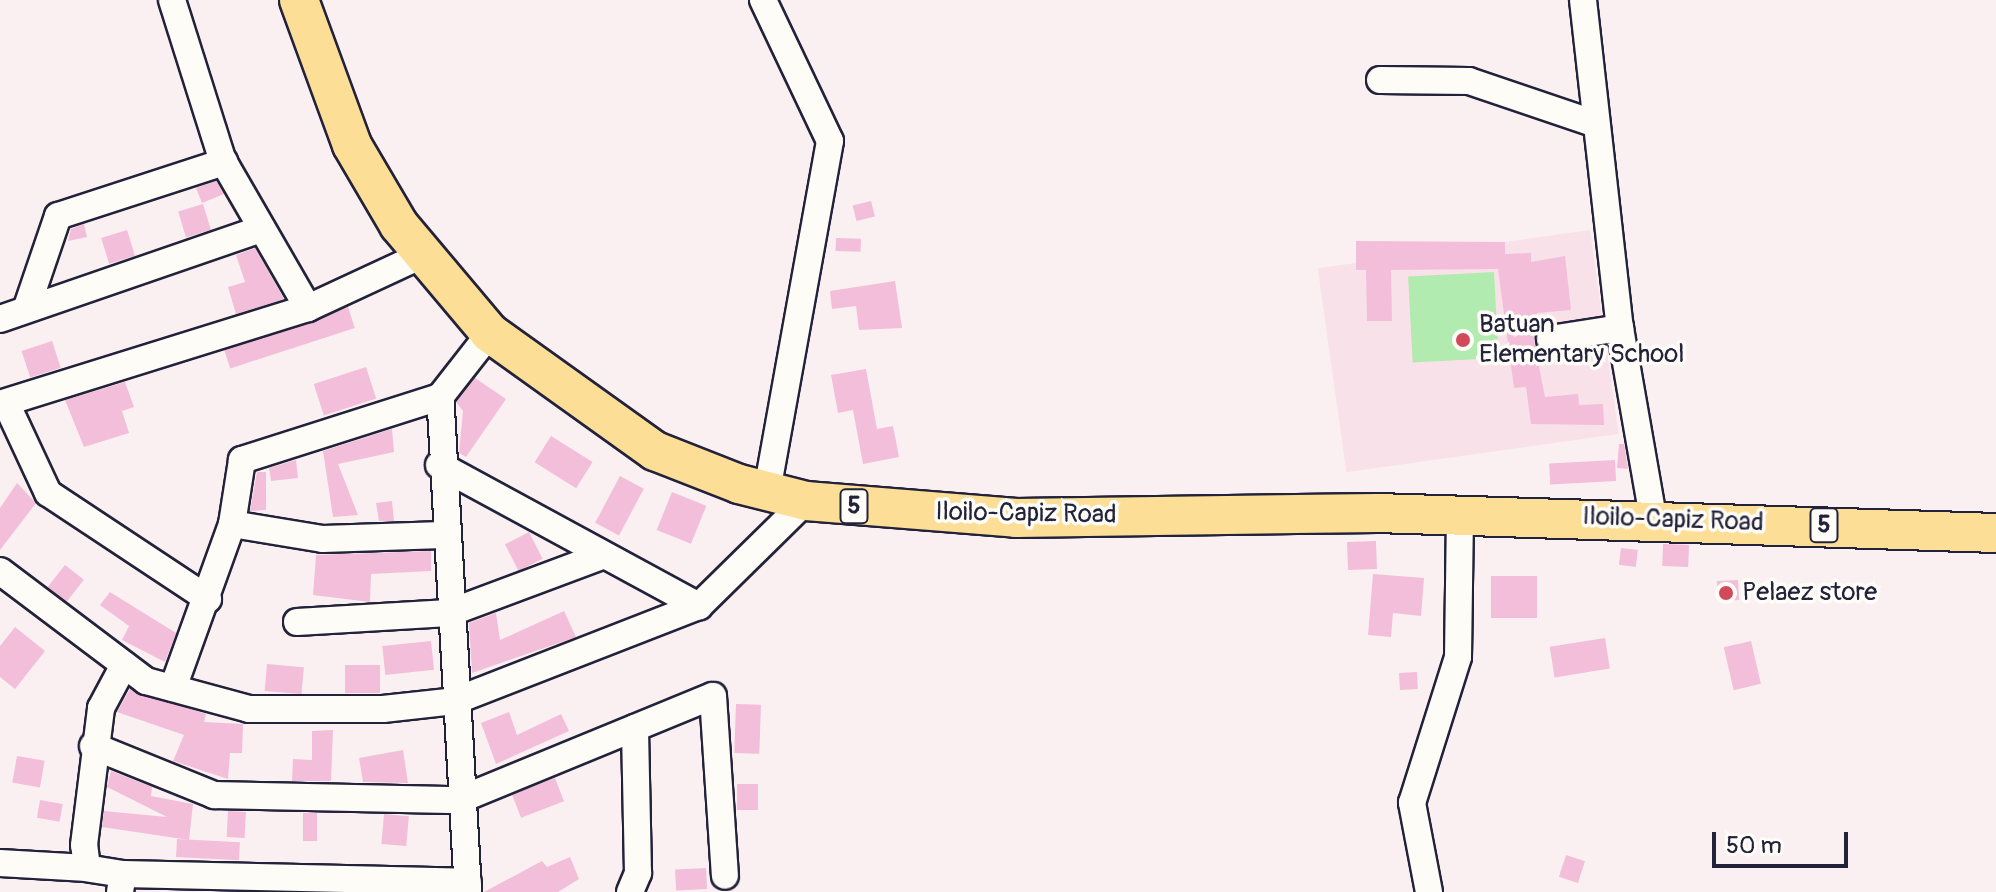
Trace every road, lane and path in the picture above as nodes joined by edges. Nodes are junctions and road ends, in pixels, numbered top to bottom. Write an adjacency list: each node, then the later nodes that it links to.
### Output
1 (172, 0): 7 (street)
2 (299, 0): 9 (highway, Iloilo-Capiz Road / 5)
3 (763, 0): 19 (street)
4 (1583, 0): 6 (street)
5 (1380, 80): 6 (street)
6 (1596, 124): 13 (street)
7 (224, 162): 8 (street); 10 (street)
8 (262, 229): 10 (street); 11 (street)
9 (422, 255): 11 (street); 14 (highway, Iloilo-Capiz Road / 5)
10 (27, 307): 12 (street)
11 (308, 308): 17 (street)
12 (0, 319)
13 (1620, 328): 15 (street); 22 (street)
14 (490, 333): 16 (street); 19 (highway, Iloilo-Capiz Road / 5)
15 (1550, 339)
16 (440, 397): 18 (street); 23 (street)
17 (4, 404): 28 (street)
18 (439, 465): 25 (street); 26 (street)
19 (767, 490): 20 (highway, Iloilo-Capiz Road / 5)
20 (806, 501): 21 (highway, Iloilo-Capiz Road / 5); 29 (street)
21 (1460, 516): 22 (highway, Iloilo-Capiz Road / 5); 44 (street)
22 (1653, 518): 24 (highway, Iloilo-Capiz Road / 5)
23 (232, 524): 25 (street); 28 (street)
24 (1996, 533)
25 (443, 535): 30 (street)
26 (599, 557): 29 (street); 30 (street)
27 (0, 571): 32 (street)
28 (208, 599): 33 (street)
29 (699, 606): 34 (street)
30 (449, 613): 31 (street); 34 (street)
31 (297, 622)
32 (124, 665): 33 (street); 36 (street)
33 (173, 688): 34 (street)
34 (455, 701): 37 (street)
35 (635, 728): 37 (street); 40 (street); 43 (street)
36 (93, 746): 37 (street); 39 (street)
37 (459, 800): 42 (street)
38 (0, 863): 39 (street)
39 (87, 868): 41 (street)
40 (725, 876)
41 (122, 883): 42 (street)
42 (468, 887)
43 (630, 892)
44 (1429, 892)

